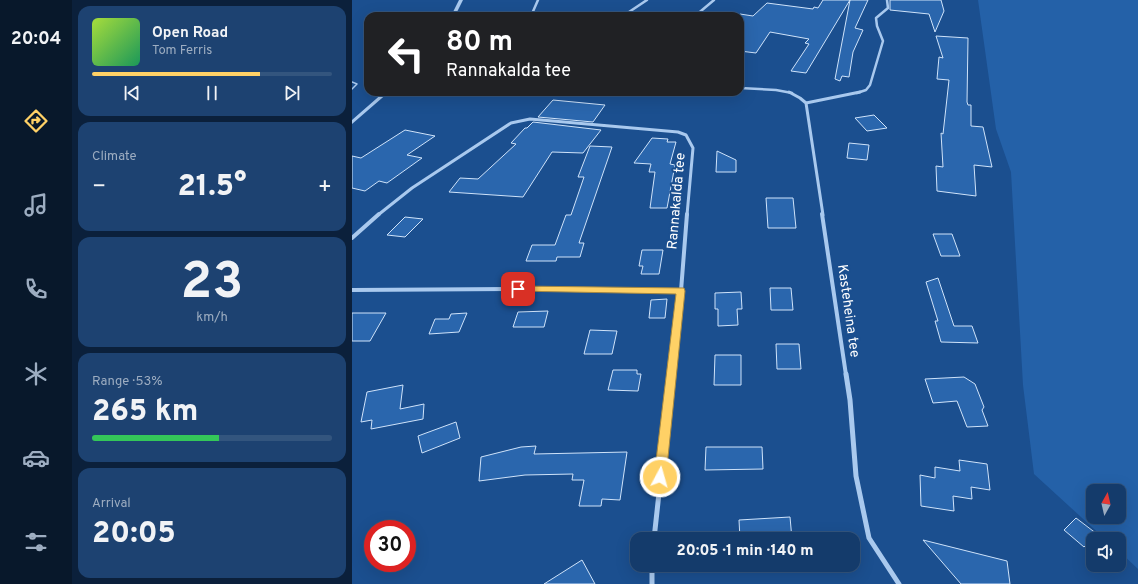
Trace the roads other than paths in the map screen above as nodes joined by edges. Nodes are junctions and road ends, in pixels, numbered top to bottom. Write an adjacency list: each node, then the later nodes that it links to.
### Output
1 (462, 0): 6 (street)
2 (538, 0): 7 (street)
3 (647, 0): 8 (street)
4 (714, 0): 9 (street)
5 (887, 0): 14 (street)
6 (455, 12)
7 (533, 12)
8 (629, 12)
9 (700, 12)
10 (352, 82): 12 (lane)
11 (744, 88): 14 (street)
12 (352, 89)
13 (382, 96): 15 (street)
14 (806, 103): 22 (street, Kasteheina tee)
15 (352, 123)
16 (352, 238): 18 (street, Rannakalda tee)
17 (352, 290): 18 (street)
18 (681, 291): 19 (street, Rannakalda tee)
19 (655, 532)
20 (652, 572): 21 (street)
21 (652, 584)
22 (899, 584)

